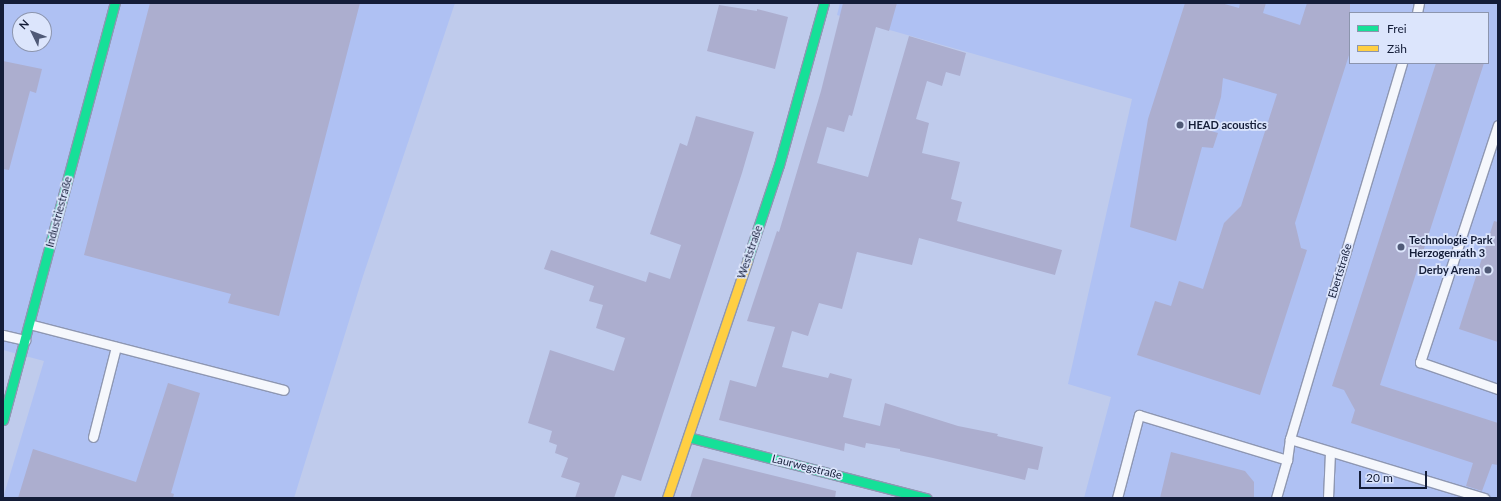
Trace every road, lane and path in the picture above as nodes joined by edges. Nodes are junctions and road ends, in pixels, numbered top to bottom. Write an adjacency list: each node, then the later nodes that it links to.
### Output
1 (115, 3): 5 (street, Industriestraße)
2 (824, 3): 13 (street, Weststraße)
3 (1402, 64): 14 (lane, Ebertstraße)
4 (1498, 124): 10 (lane)
5 (29, 324): 7 (street, Industriestraße); 8 (lane)
6 (3, 335): 7 (lane)
7 (25, 340): 11 (street, Industriestraße)
8 (116, 347): 9 (lane); 12 (lane)
9 (284, 390)
10 (1498, 390)
11 (3, 420)
12 (93, 437)
13 (688, 437): 17 (street, Weststraße); 18 (street, Laurwegstraße)
14 (1290, 439): 15 (lane); 16 (lane, Ebertstraße)
15 (1330, 452): 21 (lane); 22 (lane)
16 (1286, 460): 19 (lane); 20 (lane, Ebertstraße)
17 (667, 498)
18 (926, 498)
19 (1117, 498)
20 (1276, 498)
21 (1328, 498)
22 (1484, 498)

